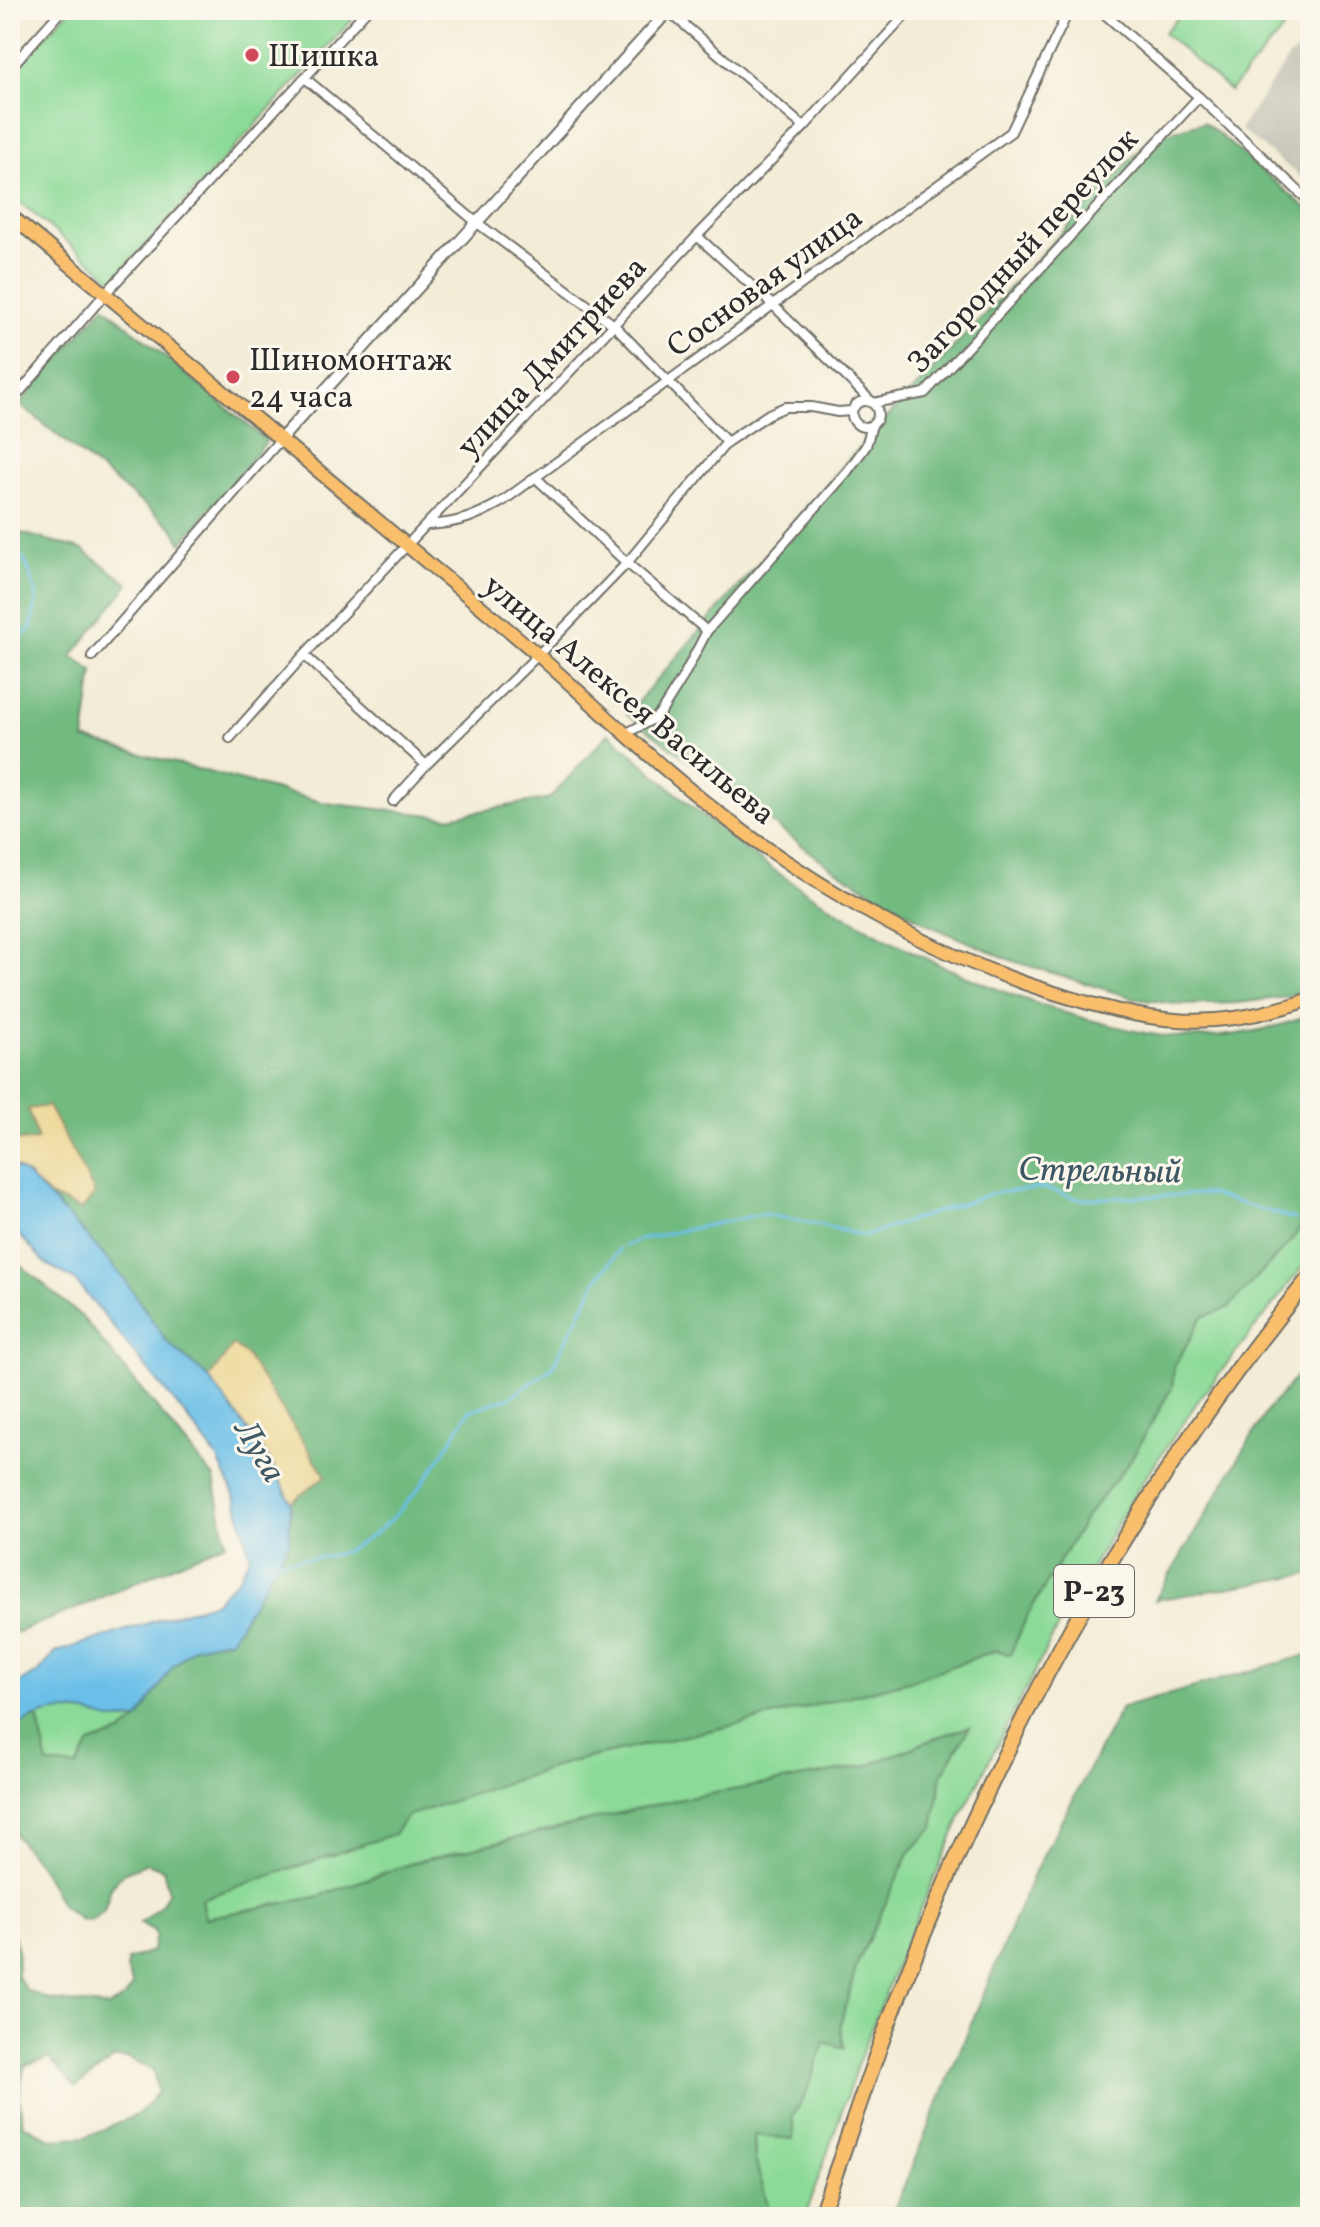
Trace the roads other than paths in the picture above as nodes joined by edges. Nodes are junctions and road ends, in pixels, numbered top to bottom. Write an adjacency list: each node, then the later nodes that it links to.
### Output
1 (62, 10): 9 (street)
2 (367, 10): 10 (street)
3 (668, 10): 12 (street); 15 (street)
4 (910, 10): 12 (street, улица Дмитриева)
5 (1069, 10): 18 (street, Сосновая улица)
6 (1100, 10): 8 (street)
7 (1115, 10): 8 (street)
8 (1108, 18): 11 (street)
9 (10, 68)
10 (305, 78): 15 (street); 17 (street)
11 (1199, 97): 13 (street); 22 (street, Загородный переулок)
12 (804, 127): 16 (street, улица Дмитриева)
13 (1310, 202)
14 (10, 215): 17 (main road, улица Алексея Васильева)
15 (476, 222): 19 (street); 25 (street)
16 (697, 236): 18 (street); 19 (street, улица Дмитриева)
17 (105, 294): 21 (street); 25 (main road, улица Алексея Васильева)
18 (773, 305): 20 (street, Сосновая улица); 22 (street)
19 (614, 325): 20 (street); 28 (street, улица Дмитриева)
20 (666, 380): 26 (street); 27 (street, Сосновая улица)
21 (10, 403)
22 (873, 403): 23 (street); 24 (street)
23 (852, 411): 24 (street); 26 (street)
24 (872, 425): 31 (street)
25 (280, 440): 29 (main road, улица Алексея Васильева); 34 (street)
26 (727, 442): 30 (street)
27 (535, 477): 28 (street, Сосновая улица); 30 (street)
28 (426, 525): 29 (street, улица Дмитриева)
29 (408, 545): 32 (street, улица Дмитриева); 33 (main road, улица Алексея Васильева)
30 (627, 563): 31 (street); 33 (street)
31 (707, 631): 35 (street)
32 (304, 655): 36 (street, улица Дмитриева); 37 (street)
33 (538, 655): 35 (main road, улица Алексея Васильева); 37 (street)
34 (92, 656)
35 (625, 734): 39 (main road, улица Алексея Васильева)
36 (230, 738)
37 (426, 765): 38 (street)
38 (393, 801)
39 (1310, 999)
40 (1310, 1277): 41 (highway, Р-23)
41 (820, 2217)

